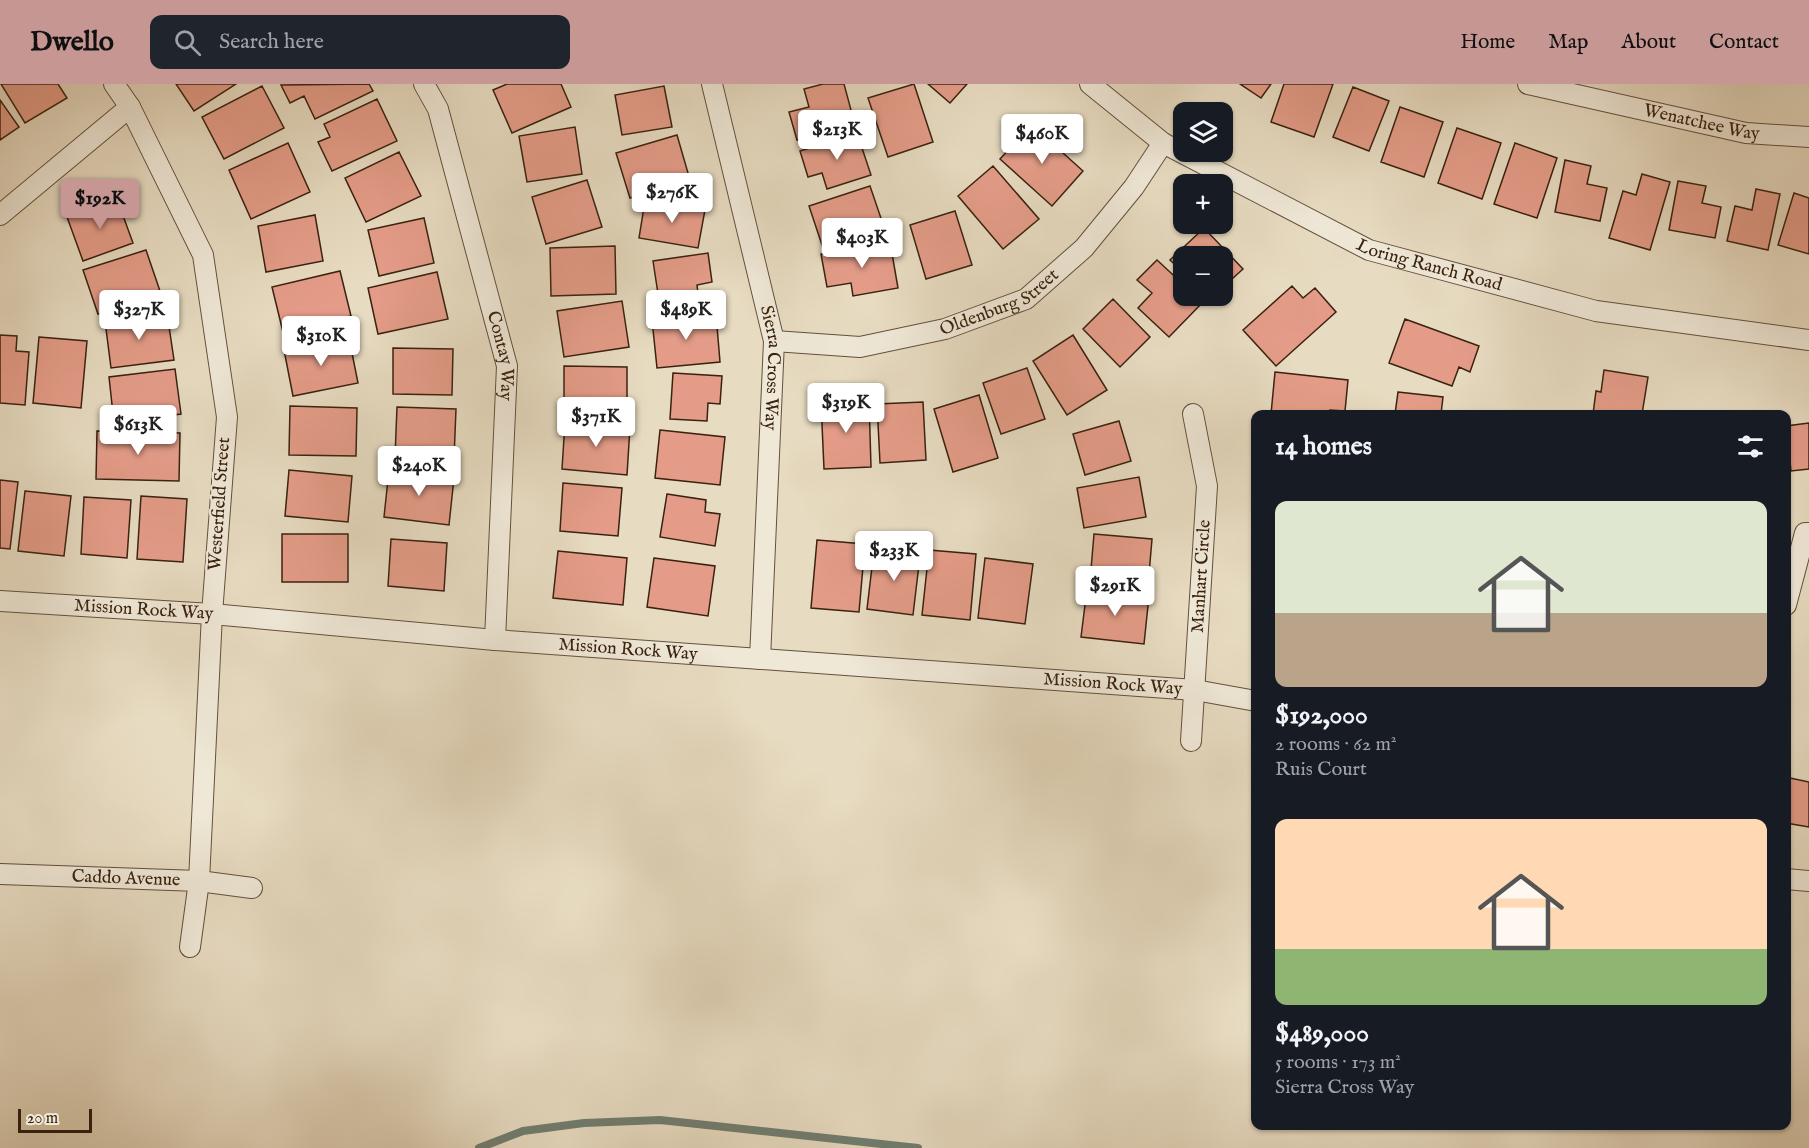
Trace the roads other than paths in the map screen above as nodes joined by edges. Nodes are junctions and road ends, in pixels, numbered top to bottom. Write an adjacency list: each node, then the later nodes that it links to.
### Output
1 (114, 84): 6 (street, Westerfield Street)
2 (424, 84): 17 (street, Contay Way)
3 (712, 84): 11 (street, Sierra Cross Way)
4 (1090, 84): 8 (street, Loring Ranch Road)
5 (1528, 84): 7 (street, Wenatchee Way)
6 (130, 107): 9 (street); 16 (street, Westerfield Street)
7 (1809, 136)
8 (1163, 143): 10 (street, Loring Ranch Road); 11 (street, Oldenburg Street)
9 (0, 215)
10 (1809, 340)
11 (774, 341): 18 (street, Sierra Cross Way)
12 (1193, 414): 19 (street, Manhart Circle)
13 (1807, 533): 14 (street)
14 (1791, 588)
15 (0, 601): 16 (street, Mission Rock Way)
16 (212, 614): 17 (street, Mission Rock Way); 24 (street, Westerfield Street)
17 (495, 640): 18 (street, Mission Rock Way)
18 (760, 659): 19 (street, Mission Rock Way)
19 (1195, 690): 20 (street, Mission Rock Way); 21 (street, Manhart Circle)
20 (1251, 700)
21 (1191, 741)
22 (0, 874): 24 (street, Caddo Avenue)
23 (1791, 879): 25 (street)
24 (199, 881): 26 (street, Caddo Avenue); 27 (street, Westerfield Street)
25 (1809, 881)
26 (252, 888)
27 (190, 947)

